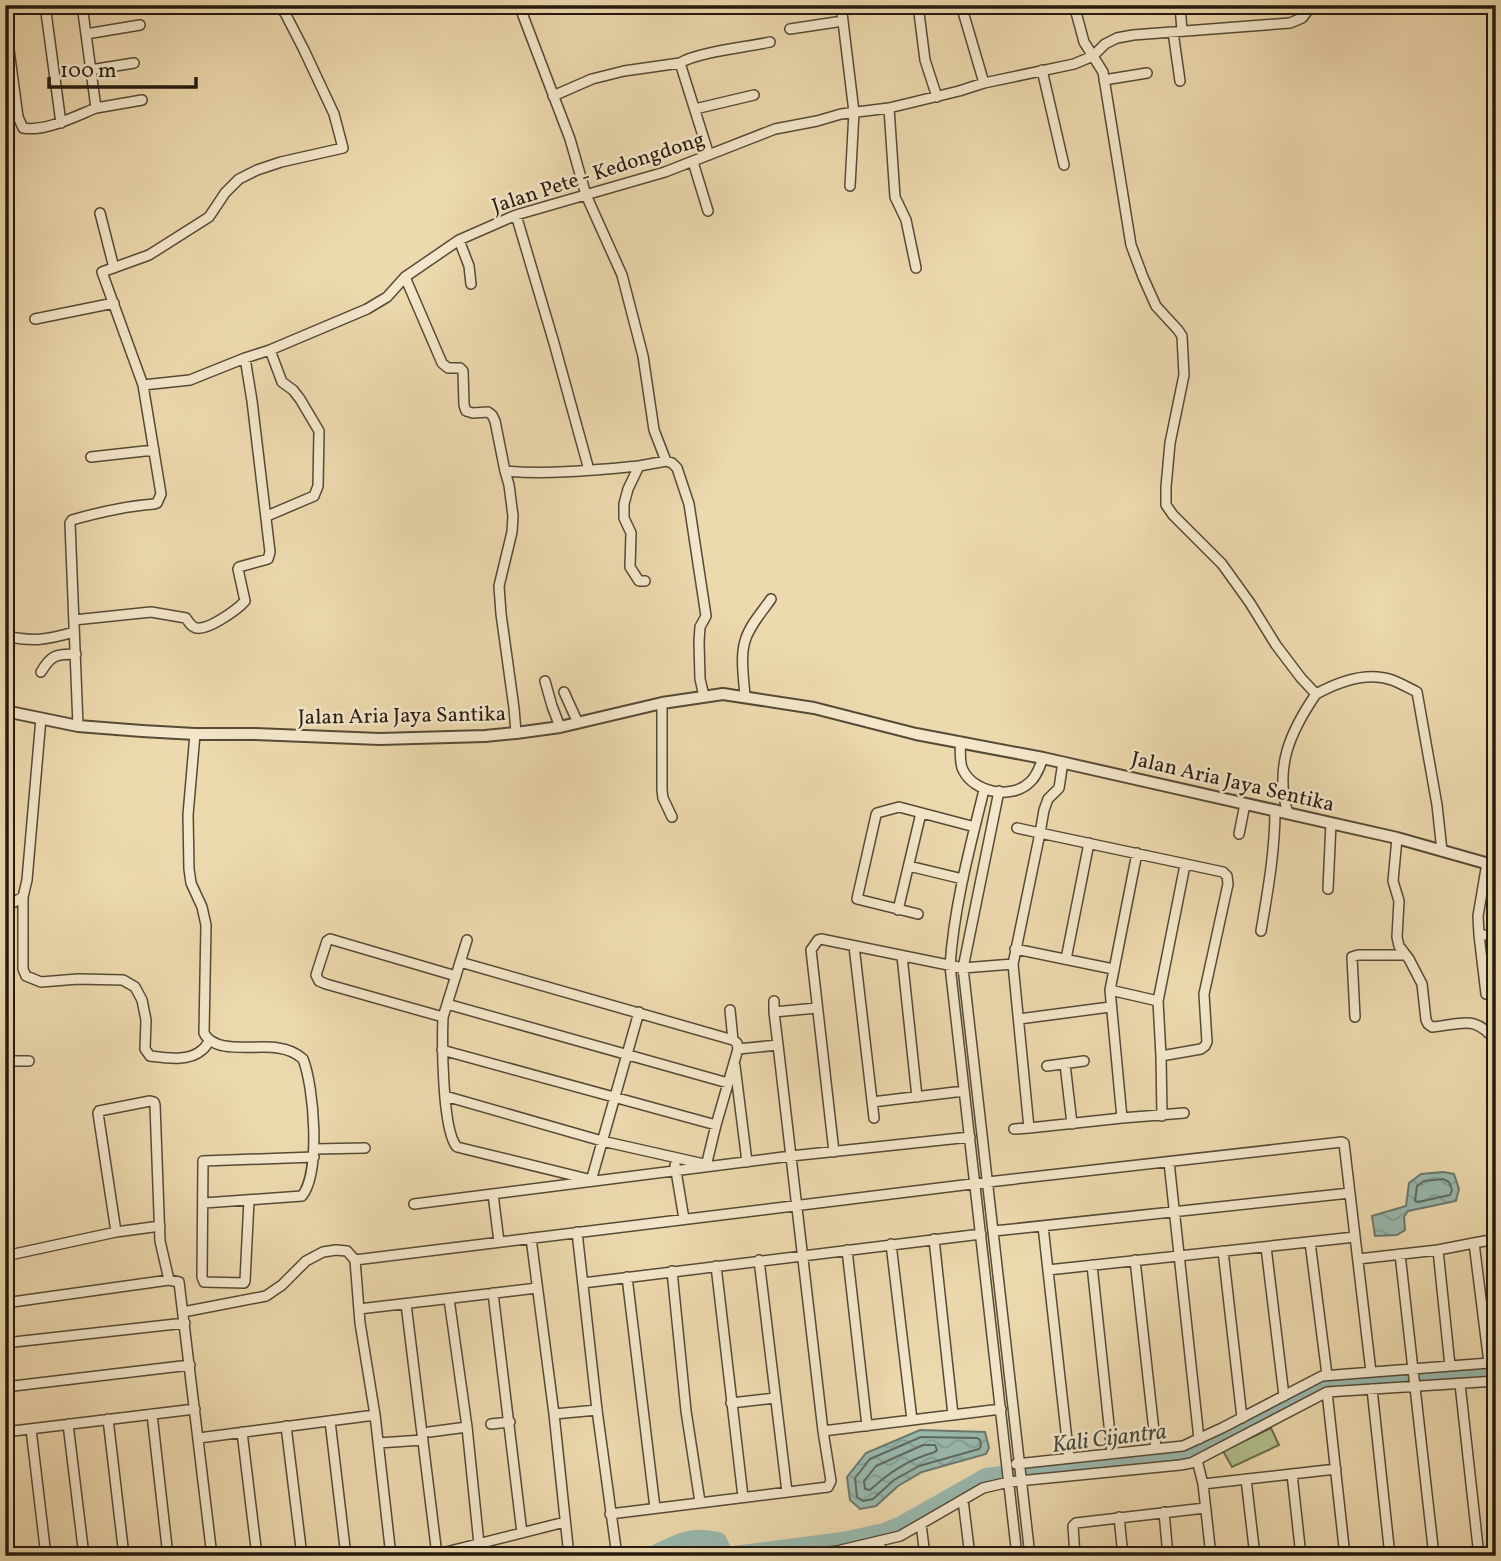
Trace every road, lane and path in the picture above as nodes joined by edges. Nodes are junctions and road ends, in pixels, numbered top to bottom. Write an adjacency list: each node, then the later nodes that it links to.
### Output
1 (45, 5): 35 (street)
2 (82, 5): 16 (street)
3 (277, 5): 45 (street)
4 (519, 5): 27 (street)
5 (841, 5): 11 (street)
6 (918, 5): 29 (street)
7 (961, 5): 26 (street)
8 (1074, 5): 18 (street)
9 (1180, 5): 15 (street)
10 (1312, 5): 15 (street, Jalan Pete - Kedongdong)
11 (843, 21): 14 (street); 34 (street)
12 (5, 22): 35 (street)
13 (140, 25): 16 (street)
14 (790, 29)
15 (1178, 32): 18 (street, Jalan Pete - Kedongdong); 25 (street)
16 (86, 34): 21 (street)
17 (770, 42): 20 (street)
18 (1093, 56): 22 (street, Jalan Pete - Kedongdong); 24 (street)
19 (134, 63): 21 (street)
20 (680, 63): 27 (street); 33 (street)
21 (90, 70): 31 (street)
22 (1042, 70): 26 (street, Jalan Pete - Kedongdong); 38 (street)
23 (1147, 74): 24 (street)
24 (1104, 80): 70 (street)
25 (1180, 81)
26 (984, 83): 29 (street, Jalan Pete - Kedongdong)
27 (553, 96): 40 (street)
28 (754, 96): 33 (street)
29 (937, 97): 32 (street, Jalan Pete - Kedongdong)
30 (142, 100): 31 (street)
31 (96, 108): 35 (street)
32 (889, 108): 34 (street, Jalan Pete - Kedongdong); 46 (street)
33 (695, 109): 36 (street)
34 (854, 112): 36 (street, Jalan Pete - Kedongdong); 39 (street)
35 (61, 123)
36 (709, 155): 37 (street, Jalan Pete - Kedongdong)
37 (693, 162): 40 (street, Jalan Pete - Kedongdong); 41 (street)
38 (1064, 165)
39 (850, 186)
40 (586, 195): 43 (street, Jalan Pete - Kedongdong); 56 (street)
41 (708, 211)
42 (100, 214): 45 (street)
43 (516, 215): 44 (street, Jalan Pete - Kedongdong); 59 (street)
44 (459, 240): 47 (street, Jalan Pete - Kedongdong); 48 (street)
45 (114, 268): 49 (street)
46 (916, 268)
47 (405, 276): 51 (street, Jalan Pete - Kedongdong); 58 (street)
48 (471, 284)
49 (114, 303): 50 (street); 53 (street)
50 (35, 319)
51 (270, 350): 52 (street, Jalan Pete - Kedongdong); 60 (street)
52 (245, 358): 53 (street, Jalan Pete - Kedongdong); 60 (street)
53 (143, 385): 54 (street)
54 (153, 450): 55 (street); 63 (street)
55 (91, 457)
56 (666, 461): 57 (street); 71 (street)
57 (639, 466): 59 (street); 61 (street)
58 (505, 471): 59 (street); 79 (street)
59 (589, 471)
60 (267, 516): 63 (street)
61 (645, 581)
62 (771, 599): 72 (street)
63 (74, 620): 64 (street)
64 (74, 632): 65 (street); 66 (street)
65 (5, 636)
66 (76, 654): 67 (street); 77 (street)
67 (41, 672)
68 (545, 681): 78 (street)
69 (564, 692): 76 (street)
70 (1316, 694): 89 (street); 98 (street)
71 (704, 696): 72 (street, Jalan Aria Jaya Santika); 73 (street, Jalan Aria Jaya Santika)
72 (745, 697): 81 (street, Jalan Aria Jaya Santika)
73 (662, 703): 76 (street, Jalan Aria Jaya Santika); 90 (street)
74 (5, 711): 75 (street, Jalan Aria Jaya Santika)
75 (41, 718): 77 (street, Jalan Aria Jaya Santika); 105 (street)
76 (578, 723): 78 (street, Jalan Aria Jaya Santika)
77 (78, 726): 80 (street, Jalan Aria Jaya Santika)
78 (560, 727): 79 (street, Jalan Aria Jaya Santika)
79 (516, 733): 80 (street, Jalan Aria Jaya Santika)
80 (195, 734): 138 (street)
81 (960, 742): 82 (street, Jalan Aria Jaya Sentika); 84 (street)
82 (1043, 758): 83 (street, Jalan Aria Jaya Sentika); 85 (street)
83 (1063, 762): 86 (street, Jalan Aria Jaya Sentika); 94 (street)
84 (984, 790): 85 (street); 92 (street)
85 (999, 791): 121 (street)
86 (1245, 804): 87 (street, Jalan Aria Jaya Sentika); 95 (street)
87 (1275, 810): 89 (street, Jalan Aria Jaya Sentika); 109 (street)
88 (921, 813): 92 (street); 102 (street); 107 (street)
89 (1289, 813): 91 (street, Jalan Aria Jaya Sentika)
90 (672, 817)
91 (1331, 822): 96 (street, Jalan Aria Jaya Sentika); 104 (street)
92 (975, 827): 103 (street)
93 (1017, 828): 94 (street)
94 (1040, 833): 97 (street); 114 (street)
95 (1239, 834)
96 (1397, 838): 98 (street, Jalan Aria Jaya Sentika); 115 (street)
97 (1088, 843): 99 (street); 117 (street)
98 (1442, 851): 100 (street, Jalan Aria Jaya Sentika)
99 (1137, 853): 101 (street); 122 (street)
100 (1491, 864): 110 (street)
101 (1185, 865): 127 (street); 144 (street)
102 (909, 866): 103 (street); 107 (street)
103 (963, 879): 120 (street)
104 (1328, 889)
105 (23, 897): 106 (street); 138 (street)
106 (5, 907)
107 (898, 910): 108 (street)
108 (918, 914)
109 (1261, 930)
110 (1479, 935): 111 (street); 125 (street)
111 (1496, 935)
112 (467, 940): 118 (street)
113 (854, 946): 116 (street); 130 (street); 156 (street)
114 (1015, 950): 117 (street); 119 (street)
115 (1406, 955): 135 (street); 139 (street)
116 (902, 956): 120 (street); 155 (street)
117 (1066, 959): 122 (street)
118 (460, 962): 123 (street); 132 (street)
119 (1013, 964): 121 (street); 136 (street)
120 (950, 965): 121 (street); 152 (street)
121 (963, 968): 177 (street)
122 (1113, 969): 124 (street)
123 (456, 976): 128 (street); 134 (street)
124 (1110, 990): 127 (street); 129 (street)
125 (1486, 994)
126 (774, 1001): 133 (street)
127 (1158, 1001): 144 (street)
128 (447, 1004): 134 (street); 143 (street)
129 (1110, 1007): 136 (street); 160 (street)
130 (817, 1008): 133 (street); 168 (street)
131 (730, 1010): 137 (street)
132 (639, 1012): 137 (street); 143 (street)
133 (774, 1012): 140 (street)
134 (443, 1017): 142 (street)
135 (1355, 1017)
136 (1019, 1019): 163 (street)
137 (733, 1040): 141 (street)
138 (209, 1041): 169 (street)
139 (1496, 1042)
140 (778, 1045): 141 (street); 170 (street)
141 (738, 1049): 147 (street)
142 (442, 1050): 153 (street); 154 (street)
143 (627, 1054): 151 (street); 154 (street)
144 (1161, 1056): 158 (street)
145 (5, 1061): 146 (street)
146 (29, 1061)
147 (735, 1061): 151 (street); 172 (street)
148 (1084, 1061): 149 (street)
149 (1065, 1064): 150 (street); 161 (street)
150 (1047, 1066)
151 (728, 1083): 162 (street)
152 (964, 1091): 155 (street); 165 (street)
153 (445, 1096): 166 (street); 176 (street)
154 (615, 1097): 162 (street); 166 (street)
155 (917, 1097): 156 (street)
156 (872, 1102): 159 (street)
157 (1184, 1113): 158 (street)
158 (1162, 1115): 160 (street)
159 (874, 1118)
160 (1122, 1118): 161 (street)
161 (1072, 1124): 163 (street)
162 (716, 1125): 174 (street)
163 (1029, 1128): 164 (street)
164 (1014, 1129)
165 (970, 1137): 168 (street); 178 (street)
166 (602, 1142): 171 (street); 176 (street)
167 (365, 1147): 169 (street)
168 (834, 1152): 170 (street)
169 (314, 1153): 181 (street); 182 (street)
170 (791, 1156): 172 (street); 184 (street)
171 (674, 1157): 174 (street); 175 (street)
172 (747, 1162): 174 (street)
173 (1169, 1162): 177 (street); 179 (street); 185 (street)
174 (706, 1165): 175 (street)
175 (675, 1170): 176 (street); 186 (street)
176 (591, 1181): 180 (street)
177 (988, 1182): 178 (street); 190 (street)
178 (975, 1184): 184 (street); 192 (street)
179 (1350, 1193): 185 (street); 193 (street)
180 (493, 1194): 183 (street); 197 (street)
181 (249, 1200): 182 (street); 182 (street)
182 (204, 1203)
183 (414, 1204)
184 (797, 1205): 186 (street); 206 (street)
185 (1174, 1212): 188 (street); 208 (street)
186 (684, 1219): 191 (street)
187 (160, 1226): 189 (street); 189 (street); 218 (street)
188 (1043, 1226): 190 (street); 215 (street)
189 (116, 1231): 207 (street)
190 (993, 1231): 273 (street)
191 (577, 1232): 194 (street); 219 (street)
192 (981, 1234): 195 (street); 245 (street)
193 (1355, 1237): 198 (street); 209 (street)
194 (531, 1238): 197 (street); 220 (street)
195 (934, 1239): 200 (street); 250 (street)
196 (1496, 1239): 199 (street)
197 (499, 1242): 210 (street)
198 (1310, 1242): 201 (street); 234 (street)
199 (1474, 1243): 203 (street); 229 (street)
200 (891, 1244): 202 (street); 253 (street)
201 (1266, 1247): 204 (street); 241 (street)
202 (847, 1250): 206 (street); 259 (street)
203 (1438, 1250): 205 (street); 231 (street)
204 (1223, 1251): 208 (street); 251 (street)
205 (1400, 1254): 209 (street); 232 (street)
206 (803, 1255): 211 (street); 262 (street)
207 (5, 1256)
208 (1179, 1256): 212 (street); 267 (street)
209 (1358, 1259): 233 (street)
210 (355, 1260): 225 (street); 226 (street)
211 (760, 1260): 214 (street); 242 (street)
212 (1135, 1261): 213 (street); 269 (street)
213 (1092, 1265): 215 (street); 270 (street)
214 (716, 1266): 216 (street); 243 (street)
215 (1048, 1270): 271 (street)
216 (671, 1271): 217 (street); 284 (street)
217 (627, 1277): 219 (street); 285 (street)
218 (169, 1280): 223 (street); 226 (street)
219 (583, 1283): 246 (street)
220 (537, 1288): 221 (street); 248 (street)
221 (493, 1293): 222 (street); 255 (street)
222 (449, 1299): 224 (street); 260 (street)
223 (5, 1303)
224 (407, 1304): 225 (street); 265 (street)
225 (359, 1310): 249 (street)
226 (183, 1312): 227 (street)
227 (186, 1322): 228 (street); 230 (street)
228 (5, 1343)
229 (1492, 1363): 231 (street)
230 (190, 1365): 238 (street); 244 (street)
231 (1450, 1366): 232 (street)
232 (1413, 1370): 233 (street); 237 (street)
233 (1371, 1372): 234 (street)
234 (1327, 1375): 241 (street)
235 (1496, 1381): 236 (street)
236 (1460, 1384): 237 (street); 325 (street)
237 (1415, 1385): 239 (street); 324 (street)
238 (5, 1387)
239 (1372, 1389): 240 (street); 323 (street)
240 (1327, 1392): 272 (street); 275 (street)
241 (1284, 1395): 251 (street)
242 (775, 1398): 243 (street); 281 (street)
243 (731, 1403): 282 (street)
244 (195, 1409): 247 (street); 266 (street)
245 (1000, 1409): 250 (street); 274 (street)
246 (597, 1410): 248 (street); 288 (street)
247 (152, 1414): 252 (street); 302 (street)
248 (554, 1414): 290 (street)
249 (375, 1415): 254 (street); 268 (street)
250 (953, 1415): 253 (street)
251 (1242, 1418): 267 (street)
252 (108, 1419): 256 (street); 301 (street)
253 (912, 1420): 259 (street)
254 (330, 1421): 258 (street); 306 (street)
255 (510, 1422): 257 (street); 292 (street)
256 (68, 1424): 261 (street); 300 (street)
257 (491, 1424)
258 (286, 1426): 264 (street); 305 (street)
259 (867, 1426): 262 (street)
260 (467, 1427): 265 (street); 294 (street)
261 (31, 1429): 263 (street); 299 (street)
262 (823, 1431): 281 (street)
263 (5, 1432)
264 (242, 1432): 266 (street); 304 (street)
265 (426, 1436): 268 (street); 297 (street)
266 (199, 1438): 303 (street)
267 (1199, 1438): 269 (street)
268 (378, 1443): 307 (street)
269 (1156, 1449): 270 (street)
270 (1112, 1453): 271 (street)
271 (1069, 1458): 273 (street)
272 (1197, 1460): 279 (street); 280 (street)
273 (1019, 1465): 274 (street); 279 (street)
274 (1007, 1467): 278 (street)
275 (1335, 1469): 276 (street); 322 (street)
276 (1292, 1474): 277 (street); 321 (street)
277 (1247, 1479): 280 (street); 320 (street)
278 (1009, 1480): 279 (street); 283 (street); 314 (street)
279 (1021, 1480): 315 (street)
280 (1203, 1484): 286 (street)
281 (787, 1492): 282 (street)
282 (743, 1497): 284 (street)
283 (963, 1500): 291 (street); 313 (street)
284 (700, 1503): 285 (street)
285 (655, 1508): 288 (street)
286 (1205, 1508): 287 (street); 319 (street)
287 (1164, 1512): 289 (street); 318 (street)
288 (610, 1514): 309 (street)
289 (1119, 1517): 316 (street); 317 (street)
290 (565, 1522): 292 (street); 308 (street)
291 (921, 1524): 293 (street); 312 (street)
292 (522, 1533): 294 (street)
293 (880, 1541): 296 (street); 311 (street)
294 (479, 1544): 297 (street)
295 (5, 1547): 298 (street)
296 (837, 1554): 310 (street)
297 (435, 1555)
298 (6, 1556)
299 (46, 1556)
300 (84, 1556)
301 (124, 1556)
302 (168, 1556)
303 (212, 1556)
304 (257, 1556)
305 (302, 1556)
306 (346, 1556)
307 (391, 1556)
308 (569, 1556)
309 (617, 1556)
310 (800, 1556)
311 (881, 1556)
312 (925, 1556)
313 (970, 1556)
314 (1017, 1556)
315 (1030, 1556)
316 (1075, 1556)
317 (1123, 1556)
318 (1168, 1556)
319 (1211, 1556)
320 (1255, 1556)
321 (1301, 1556)
322 (1345, 1556)
323 (1390, 1556)
324 (1434, 1556)
325 (1479, 1556)

